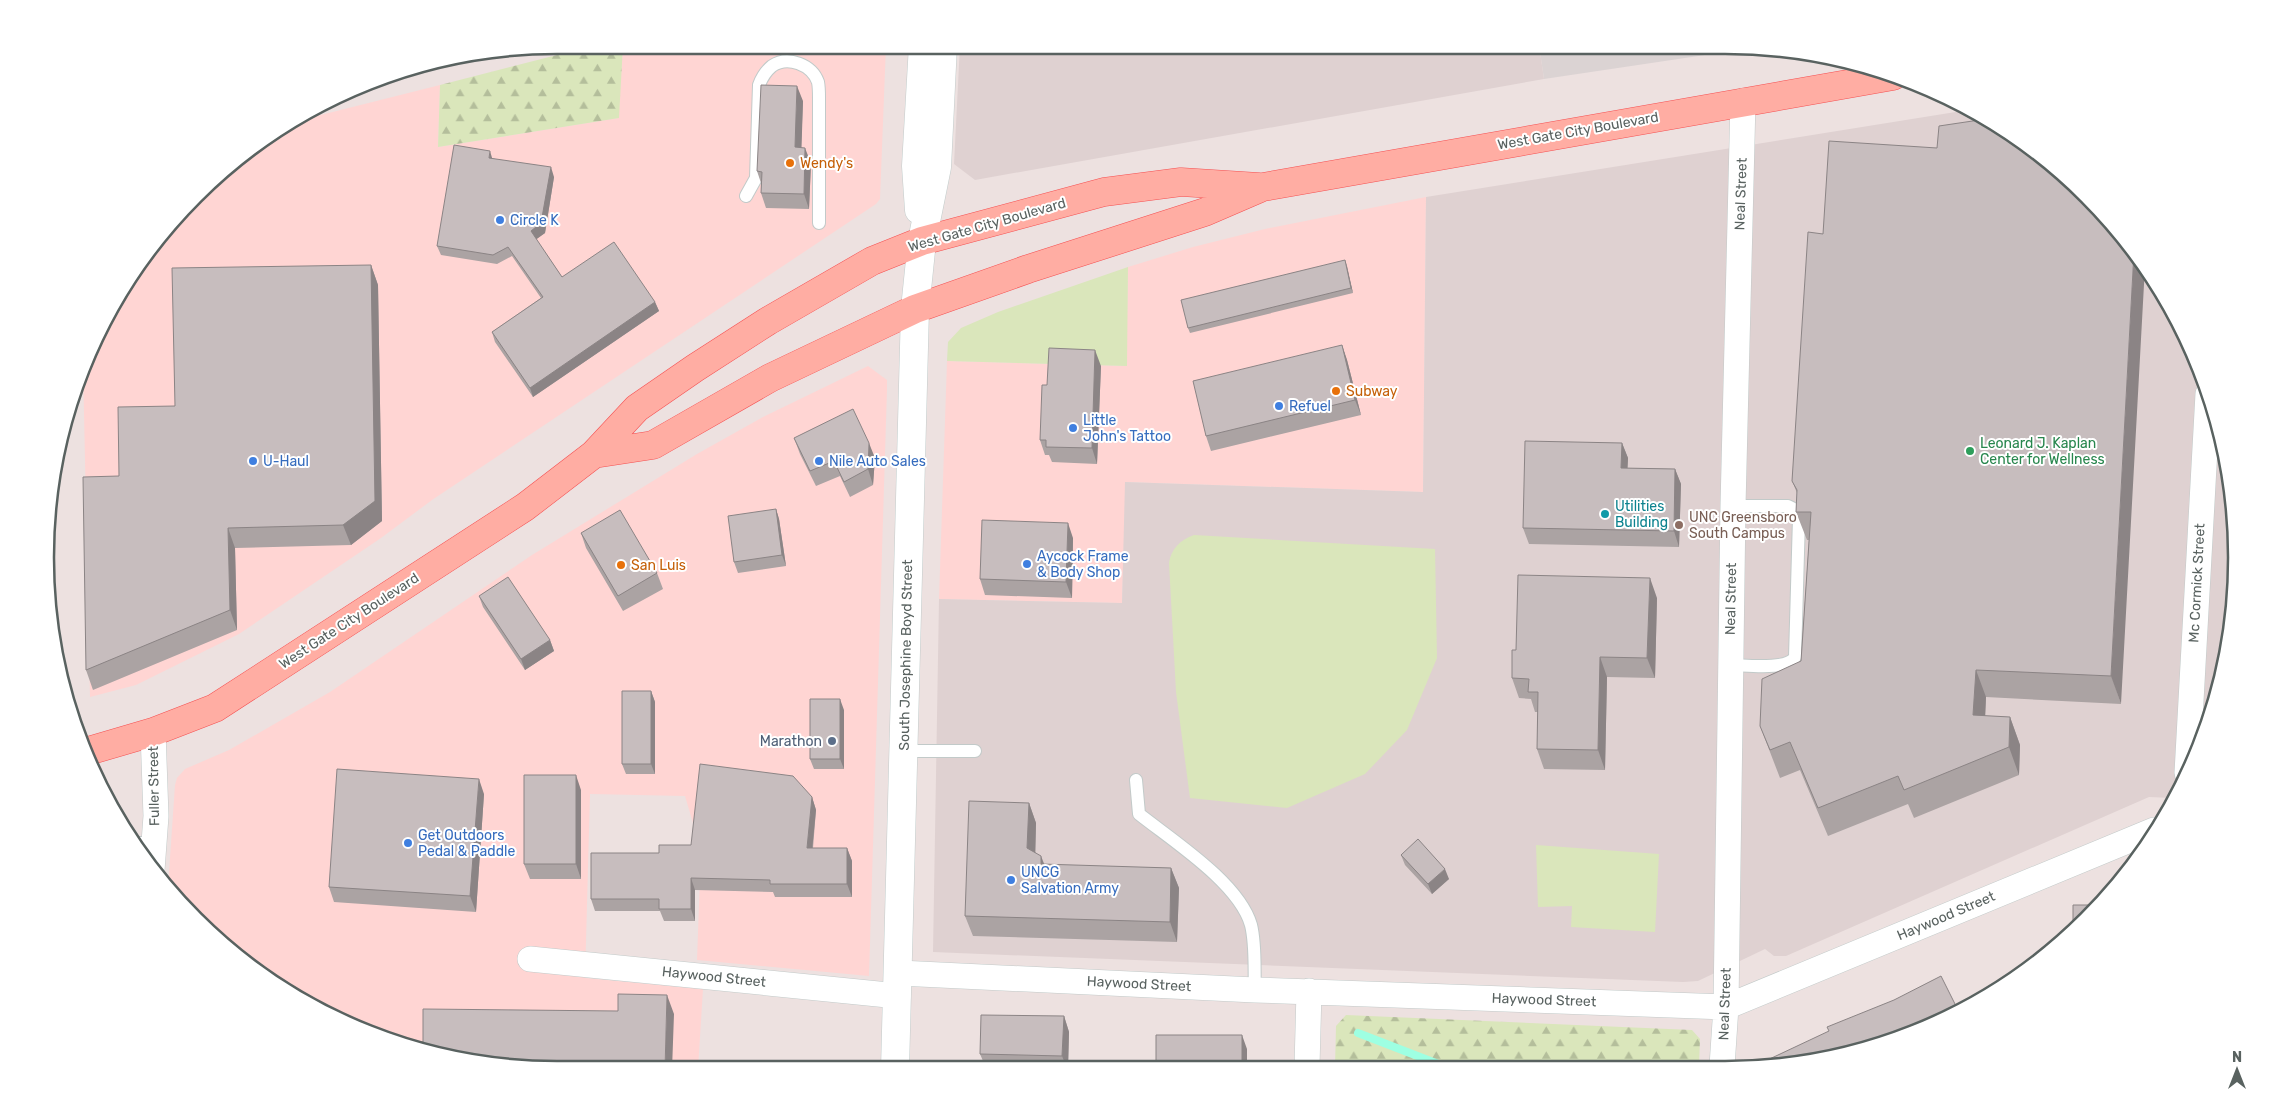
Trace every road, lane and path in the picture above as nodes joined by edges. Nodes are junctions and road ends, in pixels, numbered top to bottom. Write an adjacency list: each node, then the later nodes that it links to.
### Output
1 (922, 54): 8 (main road, South Josephine Boyd Street)
2 (943, 54): 8 (main road, South Josephine Boyd Street)
3 (1880, 78): 4 (main road, West Gate City Boulevard)
4 (1743, 101): 5 (main road, West Gate City Boulevard); 12 (street, Neal Street)
5 (1263, 187): 8 (main road, West Gate City Boulevard); 9 (main road, West Gate City Boulevard)
6 (746, 196): 7 (lane)
7 (819, 223)
8 (922, 242): 9 (main road, South Josephine Boyd Street); 11 (main road, West Gate City Boulevard)
9 (915, 309): 11 (main road, West Gate City Boulevard); 16 (main road, South Josephine Boyd Street)
10 (2207, 413): 18 (street, Mc Cormick Street)
11 (594, 454): 14 (main road, West Gate City Boulevard)
12 (1733, 506): 13 (street, Neal Street); 13 (lane)
13 (1730, 665): 26 (street, Neal Street)
14 (153, 732): 15 (main road, West Gate City Boulevard); 21 (street, Fuller Street)
15 (92, 750)
16 (904, 751): 17 (lane); 23 (main road, South Josephine Boyd Street)
17 (975, 751)
18 (2188, 754)
19 (1136, 780): 24 (lane)
20 (2145, 834): 26 (street, Haywood Street)
21 (144, 843)
22 (530, 959): 23 (street, Haywood Street)
23 (898, 985): 24 (street, Haywood Street); 27 (main road, South Josephine Boyd Street)
24 (1255, 990): 25 (street, Haywood Street)
25 (1309, 992): 26 (street, Haywood Street); 28 (street)
26 (1726, 1007): 29 (street, Neal Street)
27 (895, 1061)
28 (1307, 1061)
29 (1722, 1061)

